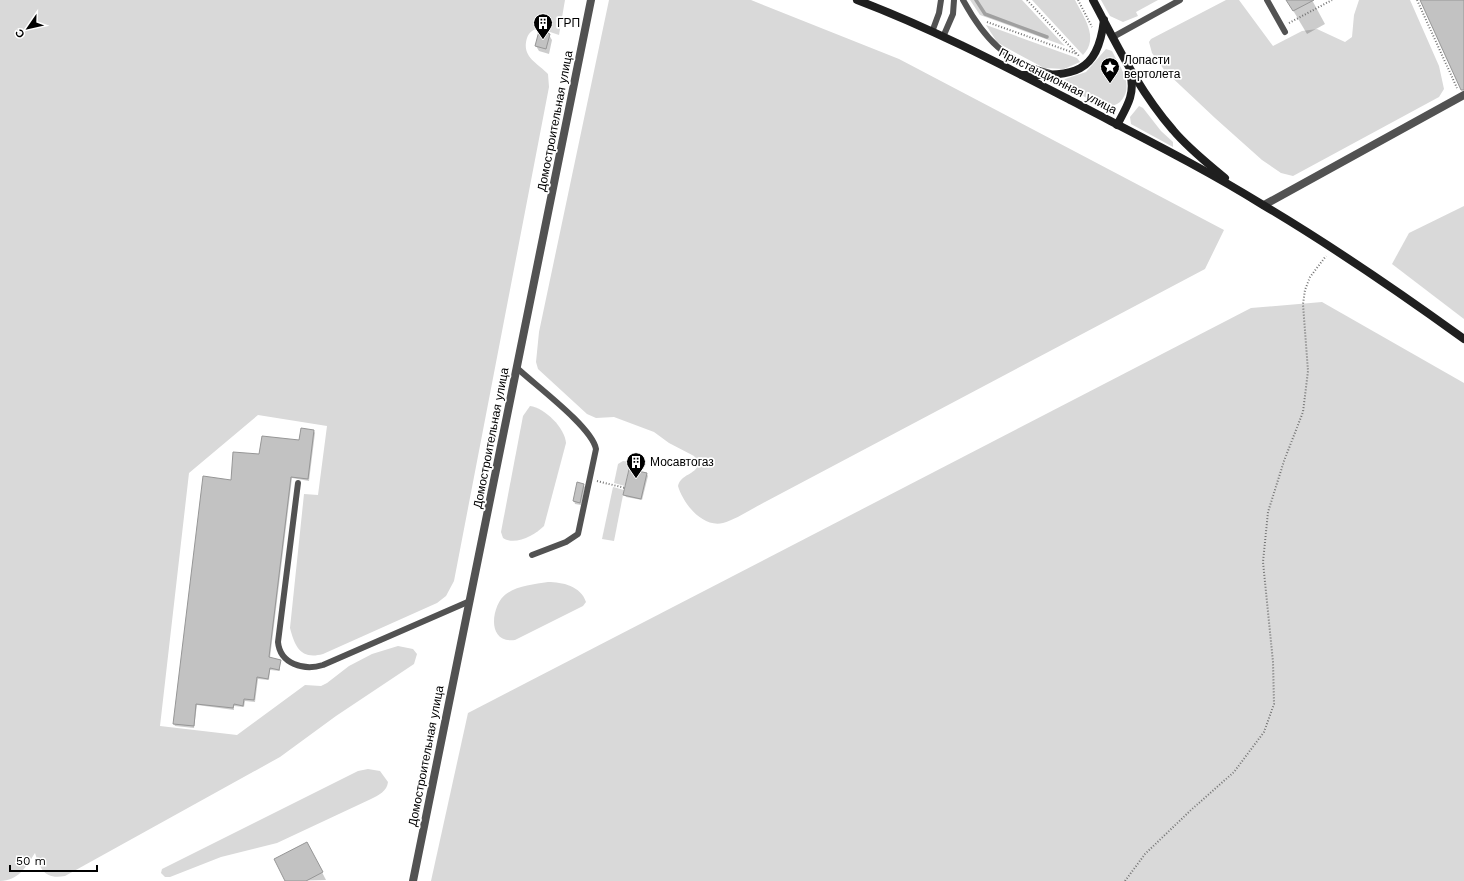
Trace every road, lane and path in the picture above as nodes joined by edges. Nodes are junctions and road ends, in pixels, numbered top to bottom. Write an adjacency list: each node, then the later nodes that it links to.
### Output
1 (591, 0): 31 (street, Домостроительная улица)
2 (857, 0): 17 (main road, Пристанционная улица)
3 (941, 0): 17 (lane)
4 (954, 0): 18 (lane)
5 (963, 0): 24 (lane)
6 (1027, 0): 20 (path)
7 (1078, 0): 16 (path)
8 (1093, 0): 14 (main road)
9 (1180, 0): 19 (lane)
10 (1267, 0): 15 (lane)
11 (1332, 0): 15 (path)
12 (1417, 0): 25 (path)
13 (982, 20): 20 (path)
14 (1104, 20): 19 (main road); 24 (main road)
15 (1283, 29)
16 (1094, 31)
17 (932, 32): 18 (main road, Пристанционная улица)
18 (943, 37): 23 (main road, Пристанционная улица)
19 (1113, 37): 22 (main road)
20 (1078, 55): 21 (path)
21 (1082, 60)
22 (1128, 66): 26 (main road); 27 (main road)
23 (1021, 75): 24 (main road); 26 (main road, Пристанционная улица)
24 (1057, 75)
25 (1463, 96): 28 (street)
26 (1117, 125): 27 (main road, Пристанционная улица)
27 (1244, 193): 28 (main road)
28 (1264, 205): 29 (main road)
29 (1332, 248): 30 (main road); 38 (path)
30 (1464, 339)
31 (517, 368): 32 (lane); 36 (street, Домостроительная улица)
32 (590, 479): 34 (path); 35 (lane)
33 (298, 483): 36 (lane)
34 (625, 488)
35 (532, 555)
36 (470, 601): 37 (street, Домостроительная улица)
37 (413, 881)
38 (1125, 881)

